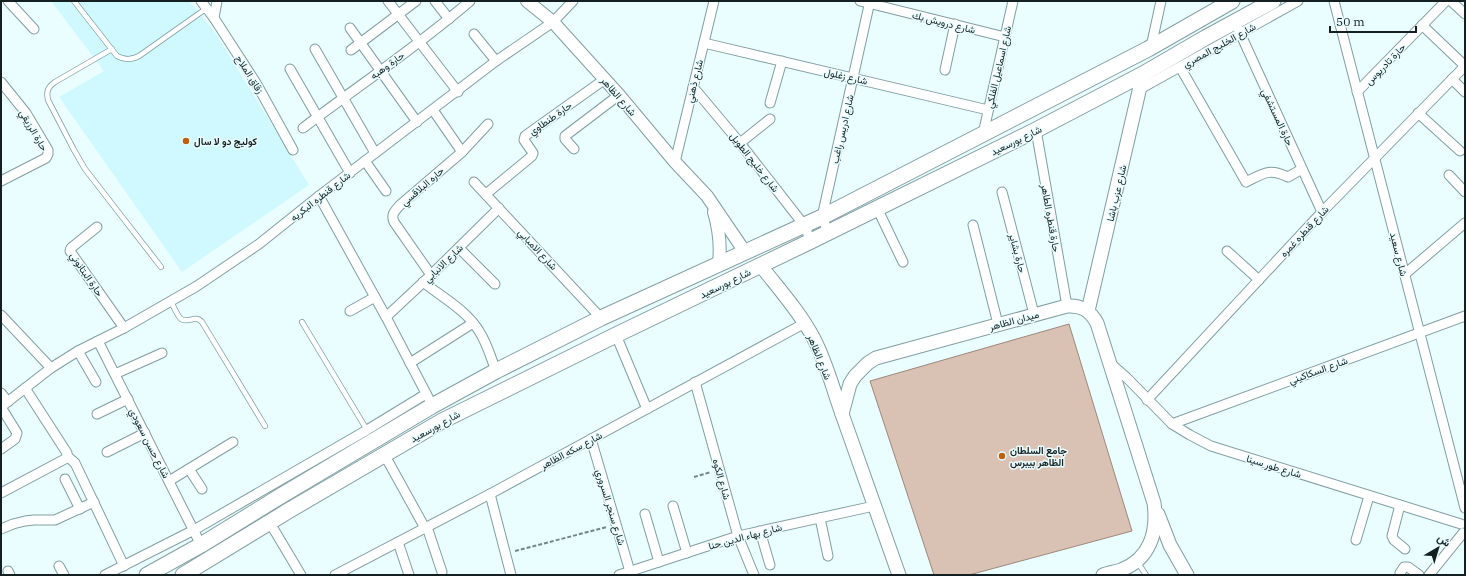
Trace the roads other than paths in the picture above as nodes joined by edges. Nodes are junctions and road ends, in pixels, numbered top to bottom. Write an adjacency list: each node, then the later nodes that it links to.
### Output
1 (8, 1): 22 (street); 33 (street)
2 (74, 1): 40 (lane)
3 (201, 1): 23 (street, زقاق الملاح)
4 (217, 1): 26 (street)
5 (388, 1): 24 (street)
6 (416, 1): 24 (street)
7 (436, 1): 27 (street)
8 (470, 1): 27 (street, حارة وهبه)
9 (527, 1): 28 (street, شارع الظاهر)
10 (573, 1): 28 (street, شارع قنطره البكريه)
11 (714, 1): 38 (street, شارع ذهني)
12 (860, 1): 21 (street, شارع درويش بك)
13 (1013, 1): 35 (street, شارع اسماعيل الفلكي)
14 (1160, 1): 39 (street)
15 (1229, 1): 39 (main road, شارع بورسعيد)
16 (1273, 1): 31 (main road, شارع بورسعيد)
17 (1298, 1): 31 (street, شارع الخليج المصري)
18 (1334, 1): 58 (street, شارع سعيد)
19 (1446, 1): 30 (street, حارة تادريوس)
20 (1452, 1): 25 (street)
21 (870, 2): 29 (street, شارع درويش بك); 51 (street, شارع ادريس راغب)
22 (1, 7)
23 (207, 8): 26 (street, زقاق الملاح); 40 (lane)
24 (398, 14): 36 (street); 37 (street)
25 (1465, 14)
26 (214, 18): 75 (street, زقاق الملاح)
27 (449, 19): 37 (street, حارة وهبه)
28 (553, 22): 43 (street, شارع قنطره البكريه); 52 (street, شارع الظاهر)
29 (955, 24): 35 (street, شارع درويش بك); 49 (street)
30 (1422, 25): 45 (street); 58 (street, حارة تادريوس)
31 (1237, 27): 46 (street, شارع الخليج المصري); 50 (main road, شارع بورسعيد); 82 (street, حارة المستشفي)
32 (350, 28): 36 (street)
33 (34, 29)
34 (474, 34): 43 (street)
35 (1005, 37): 64 (street, شارع اسماعيل الفلكي)
36 (361, 42): 42 (street); 48 (street)
37 (420, 42): 48 (street, حارة وهبه); 57 (street)
38 (704, 43): 44 (street, شارع زغلول); 55 (street, شارع ذهني)
39 (1152, 47): 72 (main road, شارع بورسعيد)
40 (112, 49): 109 (lane)
41 (315, 50): 61 (street)
42 (351, 50)
43 (496, 61): 57 (street, شارع قنطره البكريه)
44 (782, 61): 51 (street, شارع زغلول); 62 (street)
45 (1465, 66): 53 (street, شارع قنطره غمره)
46 (1180, 67): 56 (street, شارع الخليج المصري); 82 (street)
47 (290, 69): 66 (street)
48 (381, 70): 61 (street, حارة وهبه); 68 (street)
49 (945, 70)
50 (1143, 74): 56 (main road, شارع عزب باشا); 71 (main road, شارع بورسعيد)
51 (853, 78): 64 (street, شارع زغلول); 96 (street, شارع ادريس راغب)
52 (605, 79): 60 (street, شارع الظاهر); 90 (street, حارة طنطاوي)
53 (1452, 79): 59 (street); 65 (street, شارع قنطره غمره)
54 (1, 82): 85 (street, حارة الرزيقي)
55 (693, 87): 73 (street, شارع خليج الطويل); 81 (street, شارع ذهني)
56 (1140, 89): 119 (main road, شارع عزب باشا)
57 (458, 92): 63 (street, شارع قنطره البكريه)
58 (1357, 92): 79 (street, شارع سعيد)
59 (1465, 92)
60 (619, 95): 74 (street); 81 (street, شارع الظاهر)
61 (342, 97): 66 (street, حارة وهبه); 78 (street)
62 (770, 103)
63 (433, 110): 68 (street, شارع قنطره البكريه); 77 (street)
64 (988, 110): 72 (street, شارع اسماعيل الفلكي)
65 (1418, 113): 76 (street); 79 (street, شارع قنطره غمره)
66 (317, 117): 70 (street, حارة وهبه); 83 (street)
67 (770, 119): 73 (street)
68 (417, 122): 78 (street, شارع قنطره البكريه)
69 (488, 124): 77 (street, حاره البلاقسي)
70 (302, 128)
71 (1036, 130): 94 (main road, شارع بورسعيد); 117 (street, حارة قنطره الطاهر)
72 (983, 134): 96 (main road, شارع بورسعيد)
73 (740, 142): 98 (street, شارع خليج الطويل)
74 (574, 149)
75 (293, 150)
76 (1460, 151)
77 (462, 152): 110 (street, حاره البلاقسي)
78 (375, 153): 80 (street, شارع قنطره البكريه)
79 (1374, 157): 95 (street, شارع قنطره غمره); 111 (street, شارع سعيد)
80 (365, 161): 83 (street, شارع قنطره البكريه); 87 (street)
81 (675, 162): 92 (street, شارع الظاهر)
82 (1302, 169): 95 (street, حارة المستشفي)
83 (350, 172): 91 (street, شارع قنطره البكريه)
84 (1449, 175): 89 (street)
85 (1, 181)
86 (474, 182): 90 (street, شارع الامبابي)
87 (386, 190)
88 (1002, 192): 120 (street, حارة بشاير)
89 (1465, 192)
90 (486, 194): 93 (street, شارع الامبابي)
91 (320, 196): 115 (street); 116 (street, شارع قنطره البكريه)
92 (707, 196): 105 (street, شارع الظاهر); 107 (street, شارع الظاهر)
93 (499, 208): 103 (street, شارع الانبابي); 124 (street, شارع الامبابي)
94 (877, 208): 101 (main road, شارع بورسعيد); 106 (street)
95 (1322, 212): 112 (street, شارع قنطره غمره)
96 (822, 217): 98 (main road, شارع بورسعيد); 101 (street)
97 (1465, 224): 111 (street)
98 (804, 225): 102 (street, شارع خليج الطويل); 105 (main road, شارع بورسعيد)
99 (973, 225): 128 (street)
100 (97, 227): 129 (street, حارة البتانوني)
101 (828, 232): 102 (main road, شارع بورسعيد)
102 (811, 241): 108 (main road, شارع بورسعيد)
103 (459, 248): 110 (street, شارع الانبابي); 114 (street)
104 (1227, 251): 112 (street)
105 (745, 252): 107 (main road, شارع بورسعيد)
106 (902, 262)
107 (719, 263): 124 (main road, شارع بورسعيد)
108 (761, 266): 127 (main road, شارع الظاهر); 131 (main road, شارع بورسعيد)
109 (161, 267)
110 (431, 274): 113 (street, شارع الانبابي)
111 (1405, 274): 130 (street, شارع سعيد)
112 (1259, 280): 146 (street, شارع قنطره غمره)
113 (423, 282): 123 (street, شارع الانبابي); 126 (street)
114 (495, 284)
115 (375, 297): 118 (street); 123 (street)
116 (171, 302): 129 (street, شارع قنطره البكريه); 152 (lane)
117 (1067, 306): 119 (main road, ميدان الظاهر); 120 (main road, ميدان الظاهر)
118 (350, 311)
119 (1088, 311): 136 (main road)
120 (1034, 314): 128 (main road, ميدان الظاهر)
121 (2, 316): 137 (street)
122 (1465, 316): 130 (street, شارع السكاكيني)
123 (386, 317): 135 (street)
124 (601, 318): 138 (main road, شارع بورسعيد)
125 (302, 322): 153 (lane)
126 (474, 323): 135 (street); 138 (street)
127 (805, 323): 141 (street, شارع سكه الظاهر); 150 (main road, شارع الظاهر)
128 (998, 324): 150 (main road, ميدان الظاهر)
129 (124, 328): 132 (street, شارع قنطره البكريه)
130 (1420, 332): 151 (street, شارع السكاكيني); 173 (street, شارع سعيد)
131 (616, 335): 148 (street); 160 (main road, شارع بورسعيد)
132 (98, 340): 133 (street, شارع قنطره البكريه); 139 (street, شارع حسن سعودي)
133 (78, 351): 137 (street, شارع قنطره البكريه); 140 (street)
134 (162, 352): 139 (street)
135 (410, 363): 145 (street)
136 (1111, 364): 146 (street, شارع طور سينا); 169 (main road)
137 (50, 368): 142 (street, شارع قنطره البكريه)
138 (496, 371): 145 (main road, شارع بورسعيد)
139 (115, 374): 144 (street, شارع حسن سعودي)
140 (96, 382)
141 (695, 382): 148 (street, شارع سكه الظاهر); 183 (street, شارع الكوه)
142 (25, 388): 147 (street, شارع قنطره البكريه); 159 (street)
143 (1, 394): 147 (street)
144 (128, 399): 149 (street); 154 (street, شارع حسن سعودي)
145 (429, 400): 153 (street, شارع بورسعيد); 186 (main road, شارع بورسعيد)
146 (1147, 400): 151 (street, شارع طور سينا)
147 (3, 405): 157 (street)
148 (647, 409): 155 (street, شارع سكه الظاهر)
149 (96, 414)
150 (842, 414): 172 (main road)
151 (1172, 424): 167 (street, شارع طور سينا)
152 (265, 426)
153 (367, 430): 181 (street, شارع بورسعيد)
154 (145, 433): 158 (street); 163 (street, شارع حسن سعودي)
155 (591, 439): 166 (street, شارع سكه الظاهر); 196 (street, شارع سنجر السروري)
156 (233, 442): 161 (street)
157 (1, 449)
158 (107, 452)
159 (67, 454): 165 (street); 168 (street)
160 (384, 454): 177 (main road, شارع بورسعيد); 178 (street)
161 (189, 469): 163 (street); 164 (street)
162 (65, 479): 174 (street)
163 (169, 481): 181 (street, شارع حسن سعودي)
164 (202, 489)
165 (1, 493)
166 (490, 494): 178 (street, شارع سكه الظاهر); 205 (street)
167 (1369, 496): 170 (street, شارع طور سينا); 184 (street)
168 (94, 502): 174 (street); 194 (street)
169 (1154, 503): 190 (main road); 211 (main road)
170 (1400, 505): 179 (street, شارع طور سينا); 187 (street)
171 (673, 506): 188 (street)
172 (874, 506): 176 (street, شارع بهاء الدين حنا); 208 (main road)
173 (1465, 508)
174 (80, 509): 180 (street)
175 (645, 514): 191 (street)
176 (820, 518): 182 (street, شارع بهاء الدين حنا); 189 (street)
177 (270, 522): 201 (main road, شارع بورسعيد); 202 (street)
178 (426, 527): 185 (street, شارع سكه الظاهر); 195 (street)
179 (1463, 528): 213 (street)
180 (1, 529)
181 (194, 530): 186 (street, شارع حسن سعودي); 194 (street, شارع بورسعيد)
182 (760, 531): 183 (street, شارع بهاء الدين حنا); 192 (street)
183 (738, 536): 188 (street, شارع بهاء الدين حنا); 207 (street, شارع الكوه)
184 (1356, 540)
185 (398, 542): 203 (street, شارع سكه الظاهر); 204 (street)
186 (202, 545): 200 (main road, شارع بورسعيد)
187 (1405, 550)
188 (686, 553): 191 (street, شارع بهاء الدين حنا)
189 (828, 556)
190 (1137, 561): 209 (main road); 210 (lane)
191 (658, 562): 196 (street, شارع بهاء الدين حنا)
192 (770, 565)
193 (59, 566): 198 (street)
194 (124, 566): 199 (street, شارع بورسعيد)
195 (442, 572)
196 (630, 573): 206 (street, شارع بهاء الدين حنا)
197 (1400, 573): 212 (street)
198 (64, 575)
199 (105, 575)
200 (147, 575)
201 (183, 575)
202 (301, 575)
203 (336, 575)
204 (409, 575)
205 (511, 575)
206 (619, 575)
207 (754, 575)
208 (899, 575)
209 (1102, 575)
210 (1146, 575)
211 (1187, 575)
212 (1418, 575)
213 (1429, 575)

